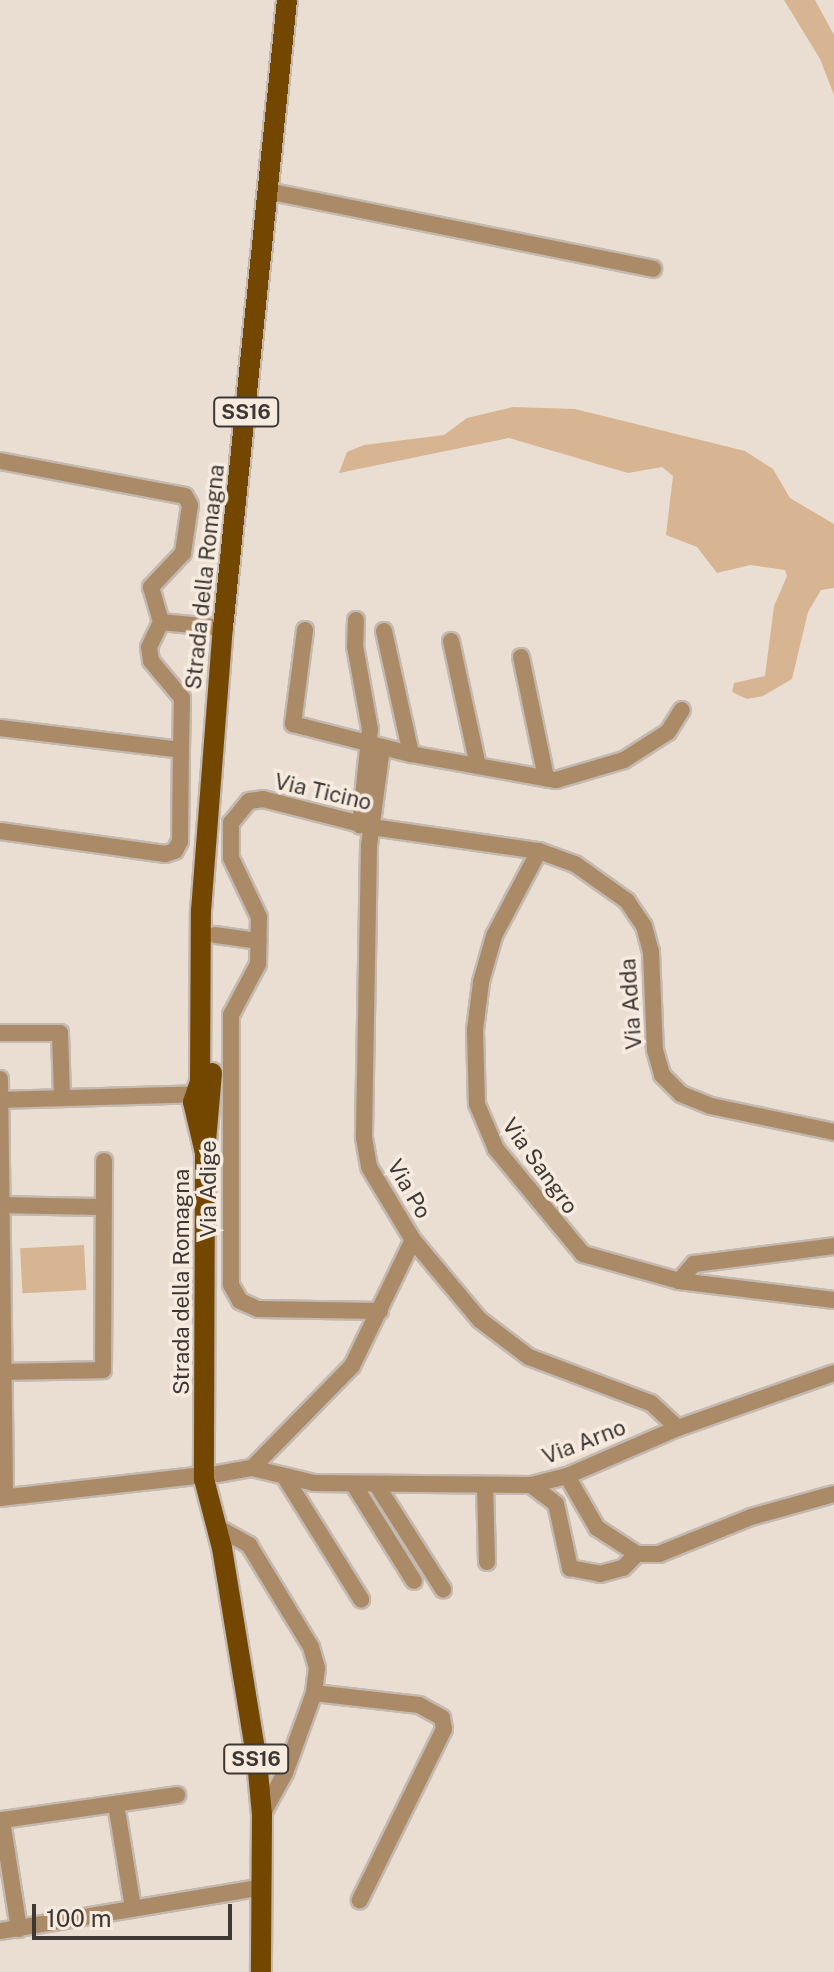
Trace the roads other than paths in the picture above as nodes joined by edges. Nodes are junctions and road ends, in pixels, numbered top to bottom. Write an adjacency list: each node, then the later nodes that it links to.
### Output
1 (287, 0): 2 (main road, Strada della Romagna / SS16)
2 (267, 191): 3 (street); 7 (main road, Strada della Romagna / SS16)
3 (653, 269)
4 (0, 463): 6 (street)
5 (356, 620): 14 (street, Via Po)
6 (161, 622): 7 (street); 15 (street)
7 (223, 628): 22 (main road, Strada della Romagna / SS16)
8 (305, 630): 14 (street)
9 (384, 631): 16 (street)
10 (451, 641): 17 (street)
11 (521, 657): 18 (street)
12 (682, 710): 18 (street)
13 (0, 728): 15 (street)
14 (376, 746): 16 (street); 19 (street, Via Po)
15 (181, 750): 20 (street)
16 (411, 754): 17 (street)
17 (478, 766): 18 (street)
18 (546, 778)
19 (366, 826): 21 (street, Via Ticino); 23 (street, Via Ticino); 33 (street, Via Po)
20 (0, 831)
21 (539, 851): 29 (street, Via Adda); 35 (street, Via Sangro)
22 (210, 940): 23 (street); 28 (main road, Strada della Romagna / SS16)
23 (259, 941): 38 (street, Via Adige)
24 (0, 1033): 26 (street)
25 (0, 1079): 27 (street)
26 (62, 1095): 27 (street); 28 (street)
27 (0, 1100): 31 (street)
28 (201, 1101): 45 (main road, Strada della Romagna / SS16)
29 (834, 1132)
30 (104, 1161): 32 (street)
31 (1, 1205): 32 (street); 37 (street)
32 (103, 1207): 39 (street)
33 (413, 1240): 38 (street); 42 (street, Via Po)
34 (834, 1246): 35 (street)
35 (679, 1281): 36 (street, Via Sangro)
36 (834, 1300)
37 (2, 1305): 39 (street)
38 (380, 1311): 43 (street)
39 (3, 1372): 41 (street)
40 (834, 1373): 42 (street, Via Arno)
41 (2, 1399): 52 (street)
42 (678, 1428): 44 (street, Via Arno)
43 (248, 1469): 45 (street); 46 (street, Via Arno)
44 (567, 1476): 50 (street, Via Arno); 54 (street)
45 (213, 1478): 52 (street); 53 (main road, Strada della Romagna / SS16)
46 (286, 1479): 48 (street, Via Arno); 58 (street)
47 (376, 1484): 48 (street, Via Arno); 49 (street, Via Arno); 57 (street)
48 (354, 1485): 56 (street)
49 (485, 1485): 50 (street, Via Arno); 55 (street)
50 (531, 1485): 54 (street)
51 (834, 1494): 54 (street)
52 (2, 1498)
53 (223, 1540): 59 (street); 62 (main road, Strada della Romagna / SS16)
54 (637, 1554)
55 (487, 1562)
56 (414, 1581)
57 (443, 1589)
58 (361, 1599)
59 (314, 1693): 62 (street); 64 (street)
60 (177, 1795): 61 (street)
61 (116, 1804): 65 (street); 66 (street)
62 (262, 1815): 63 (main road, Strada della Romagna / SS16)
63 (262, 1887): 65 (street); 68 (main road, Strada della Romagna / SS16)
64 (360, 1900)
65 (133, 1908): 66 (street)
66 (19, 1929): 67 (street)
67 (0, 1931)
68 (261, 1972)

